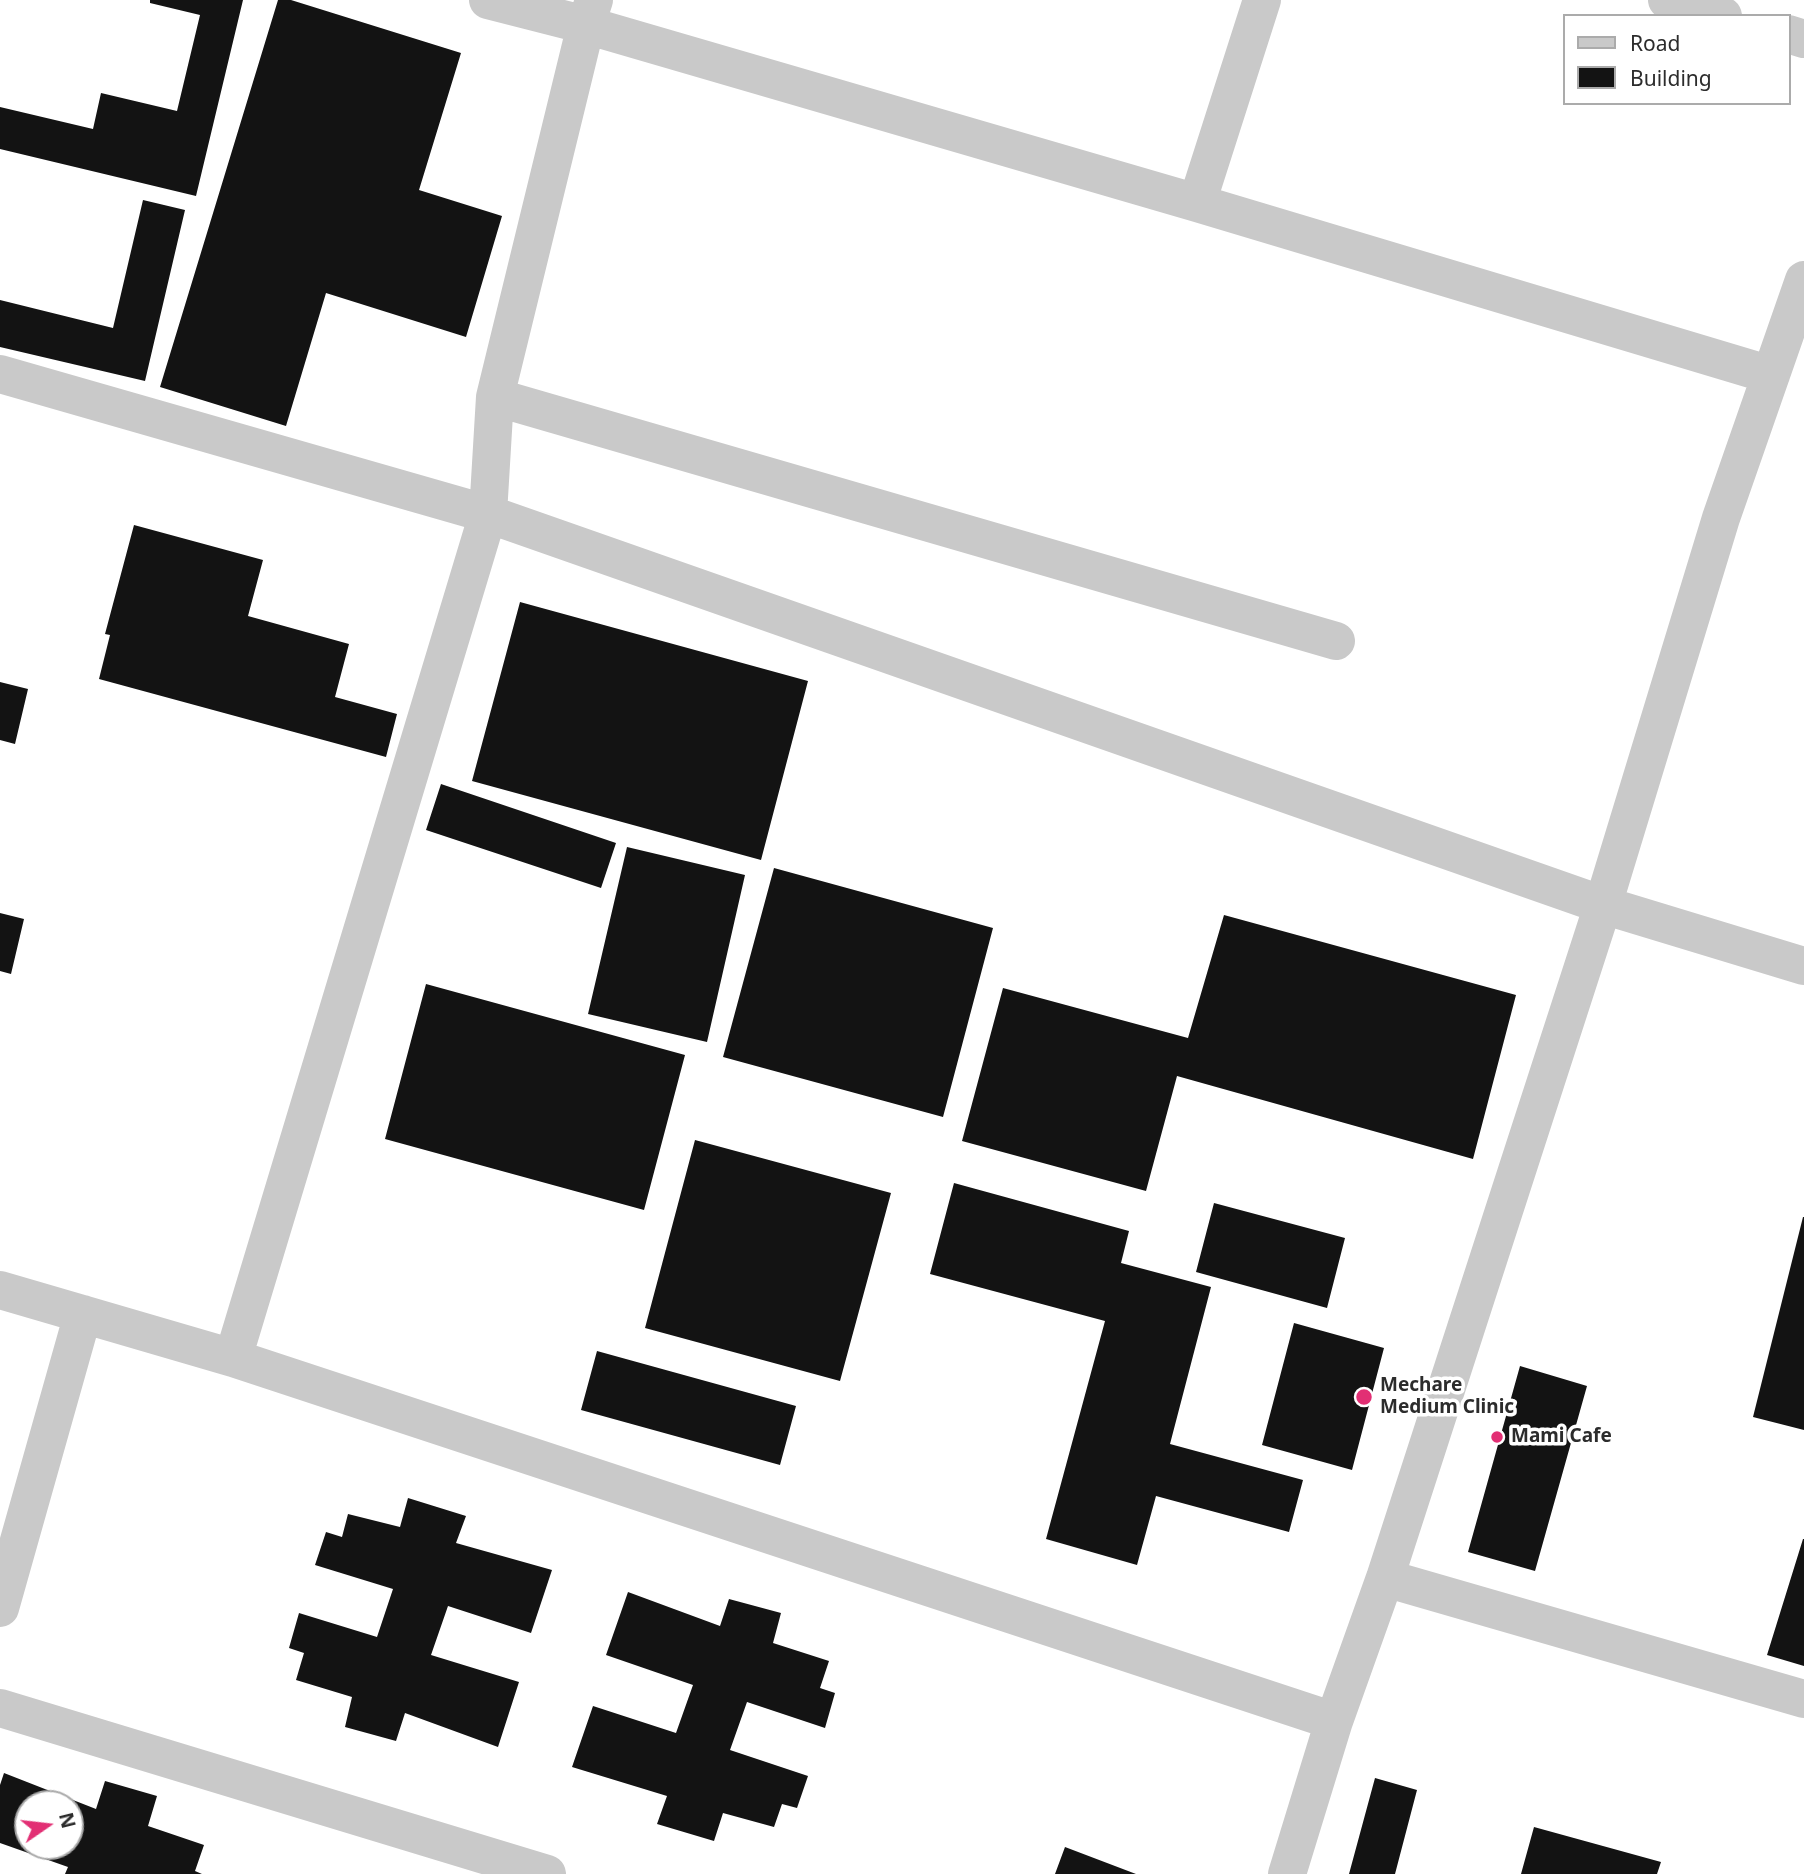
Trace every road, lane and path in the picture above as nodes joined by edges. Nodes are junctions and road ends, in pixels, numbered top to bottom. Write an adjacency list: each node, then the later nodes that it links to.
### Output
1 (488, 0): 4 (street)
2 (1262, 0): 6 (street)
3 (1668, 0): 5 (street)
4 (590, 13): 6 (street); 10 (street)
5 (1716, 14)
6 (1198, 204): 9 (street)
7 (1804, 280): 9 (street)
8 (0, 374): 11 (street)
9 (1771, 375): 13 (street)
10 (495, 397): 11 (street); 12 (street)
11 (488, 514): 13 (street); 17 (street)
12 (1336, 641)
13 (1603, 905): 14 (street); 18 (street)
14 (1804, 966)
15 (0, 1290): 16 (street)
16 (83, 1314): 17 (street); 19 (street)
17 (233, 1358): 22 (street)
18 (1385, 1578): 20 (street); 22 (street)
19 (0, 1608)
20 (1804, 1699)
21 (0, 1708): 23 (street)
22 (1335, 1721): 24 (street)
23 (547, 1874)
24 (1287, 1874)

